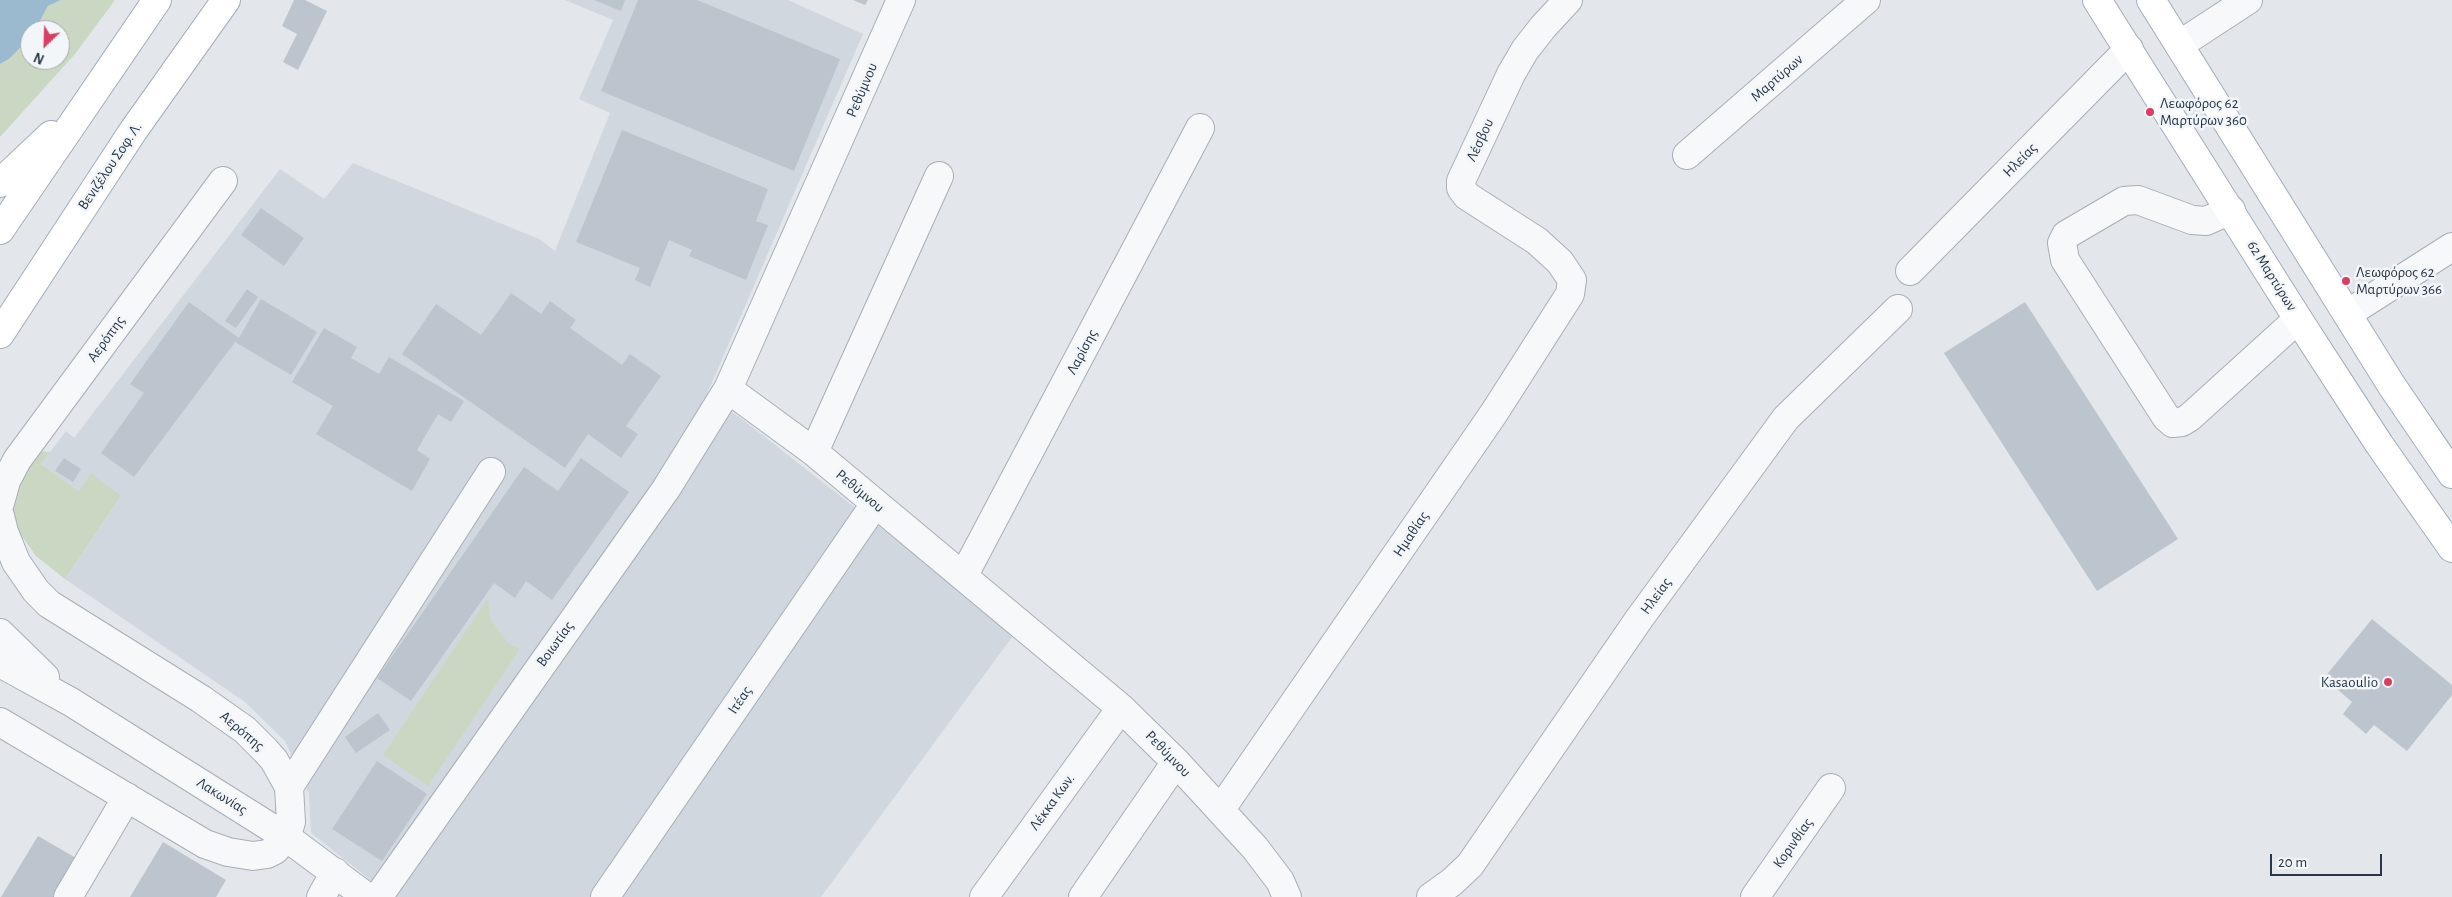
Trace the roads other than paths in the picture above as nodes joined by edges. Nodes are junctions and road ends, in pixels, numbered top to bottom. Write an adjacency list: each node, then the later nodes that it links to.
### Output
1 (157, 0): 11 (main road)
2 (226, 0): 25 (main road, Βενιζέλου Σοφ. Λ.)
3 (901, 0): 26 (street, Ρεθύμνου)
4 (1568, 0): 20 (street, Λέσβου)
5 (1866, 0): 13 (street, Μαρτύρων)
6 (2097, 0): 10 (main road, 62 Μαρτύρων)
7 (2151, 0): 9 (main road)
8 (2248, 0): 9 (street)
9 (2179, 45): 23 (main road)
10 (2129, 49): 17 (main road, 62 Μαρτύρων); 21 (street, Ηλείας)
11 (88, 99): 16 (main road); 18 (main road)
12 (1200, 128): 34 (street, Λαρίσης)
13 (1687, 155)
14 (939, 176): 27 (street)
15 (222, 181): 30 (street, Αερόπης)
16 (0, 184)
17 (2231, 210): 24 (main road, 62 Μαρτύρων); 24 (street)
18 (0, 230)
19 (2452, 248): 23 (street)
20 (1552, 254): 44 (street, Ημαθίας)
21 (1910, 271)
22 (1898, 309): 55 (street, Ηλείας)
23 (2346, 314): 29 (main road)
24 (2298, 319): 33 (main road, 62 Μαρτύρων)
25 (0, 334)
26 (728, 390): 27 (street, Ρεθύμνου); 50 (street, Βοιωτίας)
27 (814, 452): 31 (street, Ρεθύμνου)
28 (491, 472): 41 (street)
29 (2452, 474)
30 (0, 503)
31 (875, 504): 34 (street, Ρεθύμνου); 51 (street, Ιτέας)
32 (0, 516): 41 (street, Αερόπης)
33 (2452, 548)
34 (964, 575): 38 (street, Ρεθύμνου)
35 (0, 634): 37 (street, Λακωνίας)
36 (0, 663): 37 (street, Λακωνίας)
37 (71, 702): 45 (street, Λακωνίας)
38 (1121, 708): 40 (street, Ρεθύμνου); 52 (street, Λέκκα Κων.)
39 (0, 722): 43 (street)
40 (1176, 762): 44 (street, Ρεθύμνου); 53 (street)
41 (289, 787): 45 (street, Αερόπης)
42 (1831, 788): 56 (street, Κορινθίας)
43 (127, 797): 45 (street); 47 (street)
44 (1221, 809): 54 (street, Ρεθύμνου)
45 (286, 837): 46 (street, Λακωνίας)
46 (335, 872): 48 (street); 49 (street, Λακωνίας)
47 (68, 897)
48 (320, 897)
49 (367, 897)
50 (378, 897)
51 (605, 897)
52 (984, 897)
53 (1083, 897)
54 (1287, 897)
55 (1431, 897)
56 (1755, 897)

